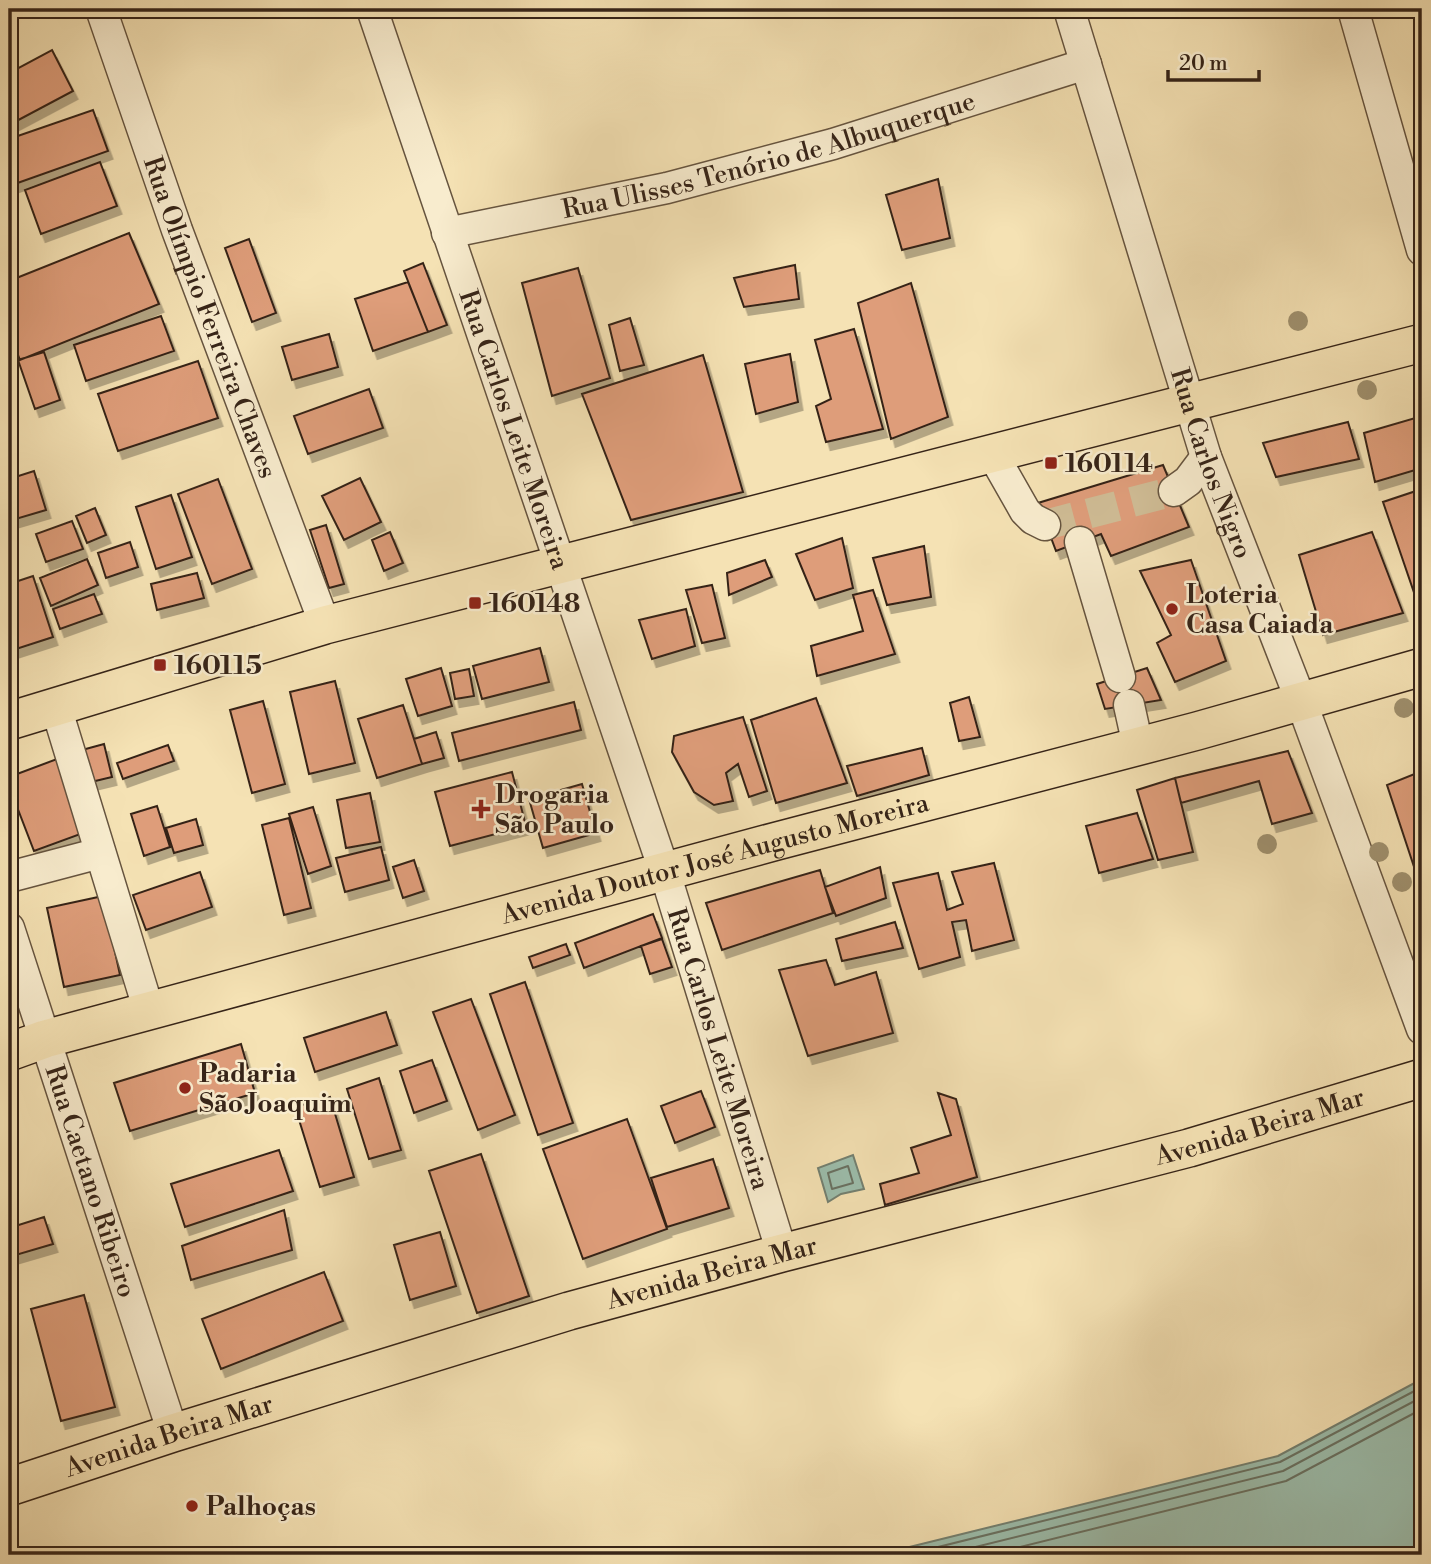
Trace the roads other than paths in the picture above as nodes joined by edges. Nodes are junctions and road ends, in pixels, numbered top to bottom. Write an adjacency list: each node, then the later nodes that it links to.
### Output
1 (101, 9): 16 (street, Rua Olímpio Ferreira Chaves)
2 (372, 9): 6 (street, Rua Carlos Leite Moreira)
3 (1069, 9): 5 (street, Rua Carlos Nigro)
4 (1353, 9): 7 (street)
5 (1086, 64): 6 (street, Rua Ulisses Tenório de Albuquerque); 9 (street, Rua Carlos Nigro)
6 (447, 233): 15 (street, Rua Carlos Leite Moreira)
7 (1422, 250)
8 (1422, 343): 9 (main road)
9 (1190, 402): 10 (main road); 11 (street, Rua Carlos Nigro)
10 (992, 453): 13 (street); 15 (main road)
11 (1206, 457): 12 (street); 18 (street, Rua Carlos Nigro)
12 (1174, 491)
13 (1045, 525)
14 (1080, 542): 21 (street)
15 (561, 564): 16 (main road); 23 (street, Rua Carlos Leite Moreira)
16 (325, 625): 19 (main road)
17 (1422, 667): 18 (main road, Avenida Doutor José Augusto Moreira)
18 (1301, 701): 21 (main road, Avenida Doutor José Augusto Moreira); 27 (street, Rua Carlos Nigro)
19 (56, 707): 20 (main road); 22 (street)
20 (9, 721)
21 (1138, 746): 23 (main road, Avenida Doutor José Augusto Moreira)
22 (100, 853): 24 (street); 26 (street)
23 (664, 873): 26 (main road, Avenida Doutor José Augusto Moreira); 31 (street, Rua Carlos Leite Moreira)
24 (9, 877)
25 (9, 928): 28 (street, Rua Caetano Ribeiro)
26 (149, 1012): 28 (main road, Avenida Doutor José Augusto Moreira)
27 (1422, 1029)
28 (46, 1039): 29 (main road, Avenida Doutor José Augusto Moreira); 32 (street, Rua Caetano Ribeiro)
29 (9, 1052)
30 (1422, 1078): 31 (main road, Avenida Beira Mar)
31 (782, 1253): 32 (main road, Avenida Beira Mar)
32 (173, 1433): 33 (main road, Avenida Beira Mar)
33 (9, 1487)

